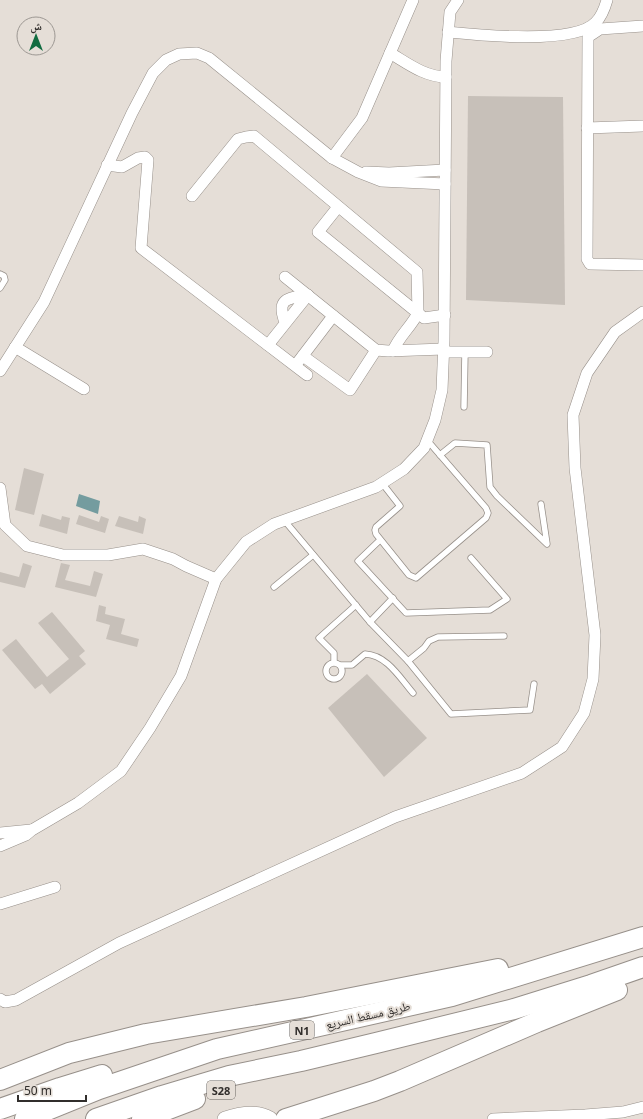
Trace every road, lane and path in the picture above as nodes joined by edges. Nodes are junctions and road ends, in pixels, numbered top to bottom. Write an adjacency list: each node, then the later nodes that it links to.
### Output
1 (413, 0): 6 (street)
2 (458, 0): 5 (street)
3 (607, 0): 5 (street)
4 (643, 26): 9 (street)
5 (448, 32): 7 (street)
6 (390, 53): 7 (street); 10 (street)
7 (446, 76): 12 (street)
8 (643, 126): 9 (street)
9 (587, 128): 17 (street)
10 (332, 158): 11 (street); 13 (street)
11 (107, 166): 26 (street); 27 (street)
12 (445, 170): 13 (street); 14 (street)
13 (358, 172): 14 (street)
14 (445, 184): 24 (street)
15 (192, 196): 16 (street)
16 (338, 207): 23 (street); 23 (street)
17 (643, 265)
18 (0, 274): 20 (lane)
19 (285, 277): 21 (street)
20 (0, 288)
21 (308, 295): 25 (street); 26 (street)
22 (643, 312): 66 (street)
23 (418, 313): 24 (street); 30 (street)
24 (444, 315): 29 (street)
25 (333, 316): 28 (street); 33 (street)
26 (268, 345): 34 (street)
27 (15, 347): 35 (street); 37 (street)
28 (376, 350): 30 (street); 33 (street)
29 (444, 350): 30 (street); 31 (street); 39 (street)
30 (394, 351)
31 (465, 352): 32 (street); 38 (lane)
32 (487, 352)
33 (303, 356): 34 (street)
34 (296, 366): 36 (street)
35 (0, 370)
36 (307, 375)
37 (84, 389)
38 (464, 407)
39 (427, 440): 40 (lane); 41 (street)
40 (440, 455): 43 (lane); 45 (lane)
41 (382, 483): 44 (street); 45 (lane)
42 (0, 488): 48 (street)
43 (541, 504)
44 (284, 520): 46 (lane); 48 (street)
45 (380, 540): 50 (lane)
46 (314, 555): 49 (lane); 51 (lane)
47 (471, 558): 50 (lane)
48 (216, 579): 57 (street)
49 (274, 587)
50 (393, 598): 52 (lane)
51 (356, 605): 52 (lane); 56 (lane)
52 (370, 622): 54 (lane)
53 (504, 636): 54 (lane)
54 (408, 661): 55 (lane)
55 (534, 684)
56 (413, 693)
57 (32, 830): 58 (street); 59 (street)
58 (0, 833)
59 (0, 846)
60 (55, 886): 61 (street)
61 (0, 904)
62 (643, 937): 63 (highway, طريق مسقط السريع / N1)
63 (620, 945): 67 (highway, طريق مسقط السريع / N1); 68 (highway)
64 (643, 967): 69 (highway)
65 (643, 980): 79 (highway)
66 (0, 999)
67 (217, 1049): 73 (highway); 74 (highway, طريق مسقط السريع / N1)
68 (69, 1053): 70 (main road); 71 (highway)
69 (301, 1061): 75 (highway); 76 (highway, S28)
70 (0, 1070)
71 (0, 1080)
72 (643, 1107): 80 (street)
73 (0, 1109)
74 (25, 1119)
75 (96, 1119)
76 (142, 1119)
77 (226, 1119): 78 (main road)
78 (270, 1119)
79 (286, 1119)
80 (493, 1119)

